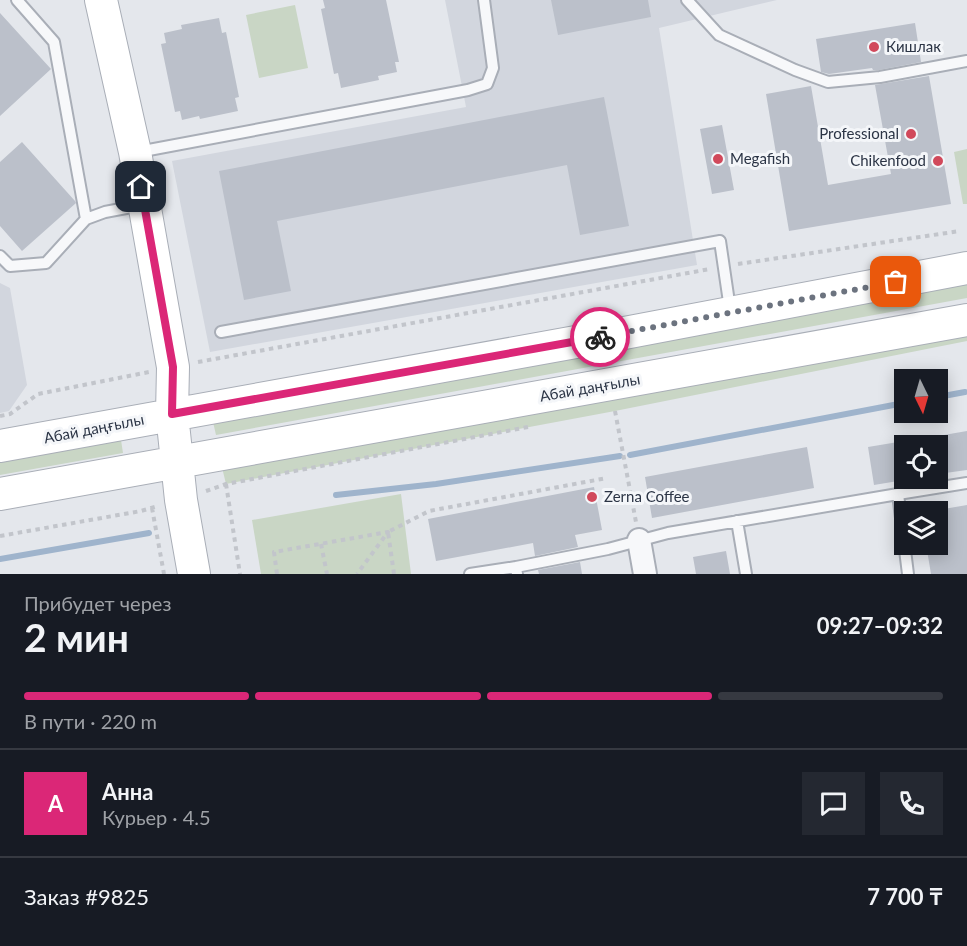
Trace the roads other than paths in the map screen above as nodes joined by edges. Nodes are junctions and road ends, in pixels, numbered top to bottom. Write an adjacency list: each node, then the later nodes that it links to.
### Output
1 (17, 0): 8 (lane)
2 (101, 0): 6 (main road)
3 (484, 0): 6 (lane)
4 (687, 0): 5 (lane)
5 (967, 61)
6 (135, 152): 7 (main road)
7 (144, 205): 8 (lane); 14 (main road)
8 (86, 219): 9 (lane)
9 (0, 256)
10 (967, 268): 11 (main road, Абай даңғылы)
11 (731, 313): 13 (lane); 14 (main road, Абай даңғылы)
12 (967, 320): 16 (main road, Абай даңғылы)
13 (221, 332)
14 (172, 414): 15 (main road, Абай даңғылы); 16 (main road)
15 (0, 446)
16 (177, 463): 18 (main road, Абай даңғылы); 23 (main road)
17 (967, 483): 19 (lane)
18 (0, 494)
19 (898, 494): 20 (lane); 27 (lane)
20 (736, 521): 21 (lane); 26 (lane)
21 (639, 540): 22 (lane); 25 (street)
22 (517, 571): 24 (lane)
23 (194, 574)
24 (470, 574)
25 (645, 574)
26 (746, 574)
27 (908, 574)

